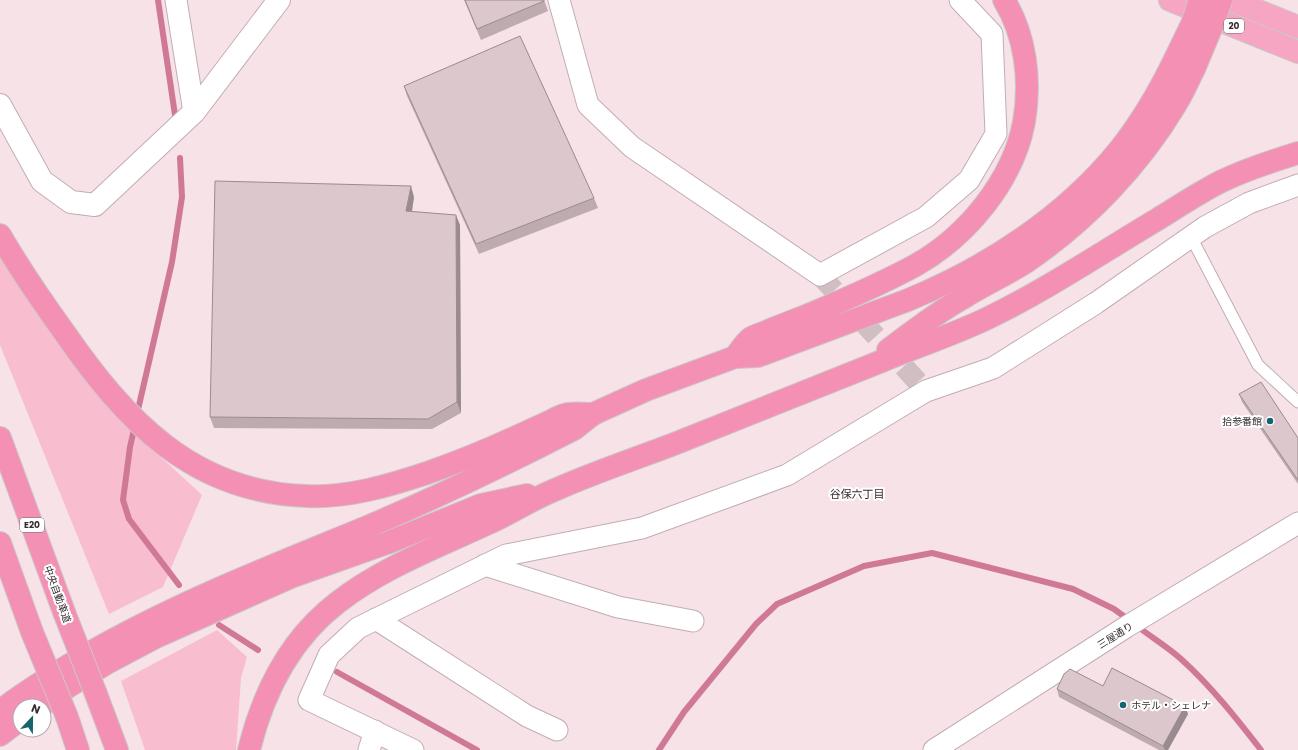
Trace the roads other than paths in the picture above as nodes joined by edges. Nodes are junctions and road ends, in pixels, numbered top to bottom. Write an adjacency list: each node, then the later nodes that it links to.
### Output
1 (176, 0): 14 (street)
2 (279, 0): 14 (street)
3 (559, 0): 4 (street)
4 (960, 0)
5 (1004, 0): 19 (highway)
6 (1170, 0): 11 (highway, 20)
7 (1200, 0): 12 (highway, bridge)
8 (1221, 0): 12 (highway, bridge)
9 (1231, 0): 10 (highway, 20)
10 (1298, 27)
11 (1298, 52)
12 (1185, 64): 19 (highway); 20 (highway)
13 (0, 105): 14 (street)
14 (194, 112)
15 (1298, 153): 20 (highway)
16 (1298, 185): 18 (street)
17 (0, 235): 22 (highway)
18 (1191, 237): 21 (lane); 27 (street)
19 (735, 357): 22 (highway)
20 (865, 367): 24 (highway)
21 (1298, 402)
22 (593, 414): 31 (highway)
23 (0, 438): 39 (highway, 中央自動車道 / E20, bridge)
24 (555, 489): 30 (highway); 40 (highway)
25 (1298, 523): 42 (street, 三屋通り)
26 (0, 543): 32 (highway, bridge)
27 (485, 565): 28 (street); 29 (street)
28 (376, 619): 34 (street); 36 (street)
29 (693, 622)
30 (52, 698)
31 (0, 711)
32 (67, 717): 37 (highway); 38 (highway)
33 (12, 726): 35 (highway)
34 (557, 730)
35 (0, 735)
36 (372, 741): 41 (street)
37 (74, 750)
38 (78, 750)
39 (117, 750)
40 (249, 750)
41 (413, 750)
42 (934, 750)

